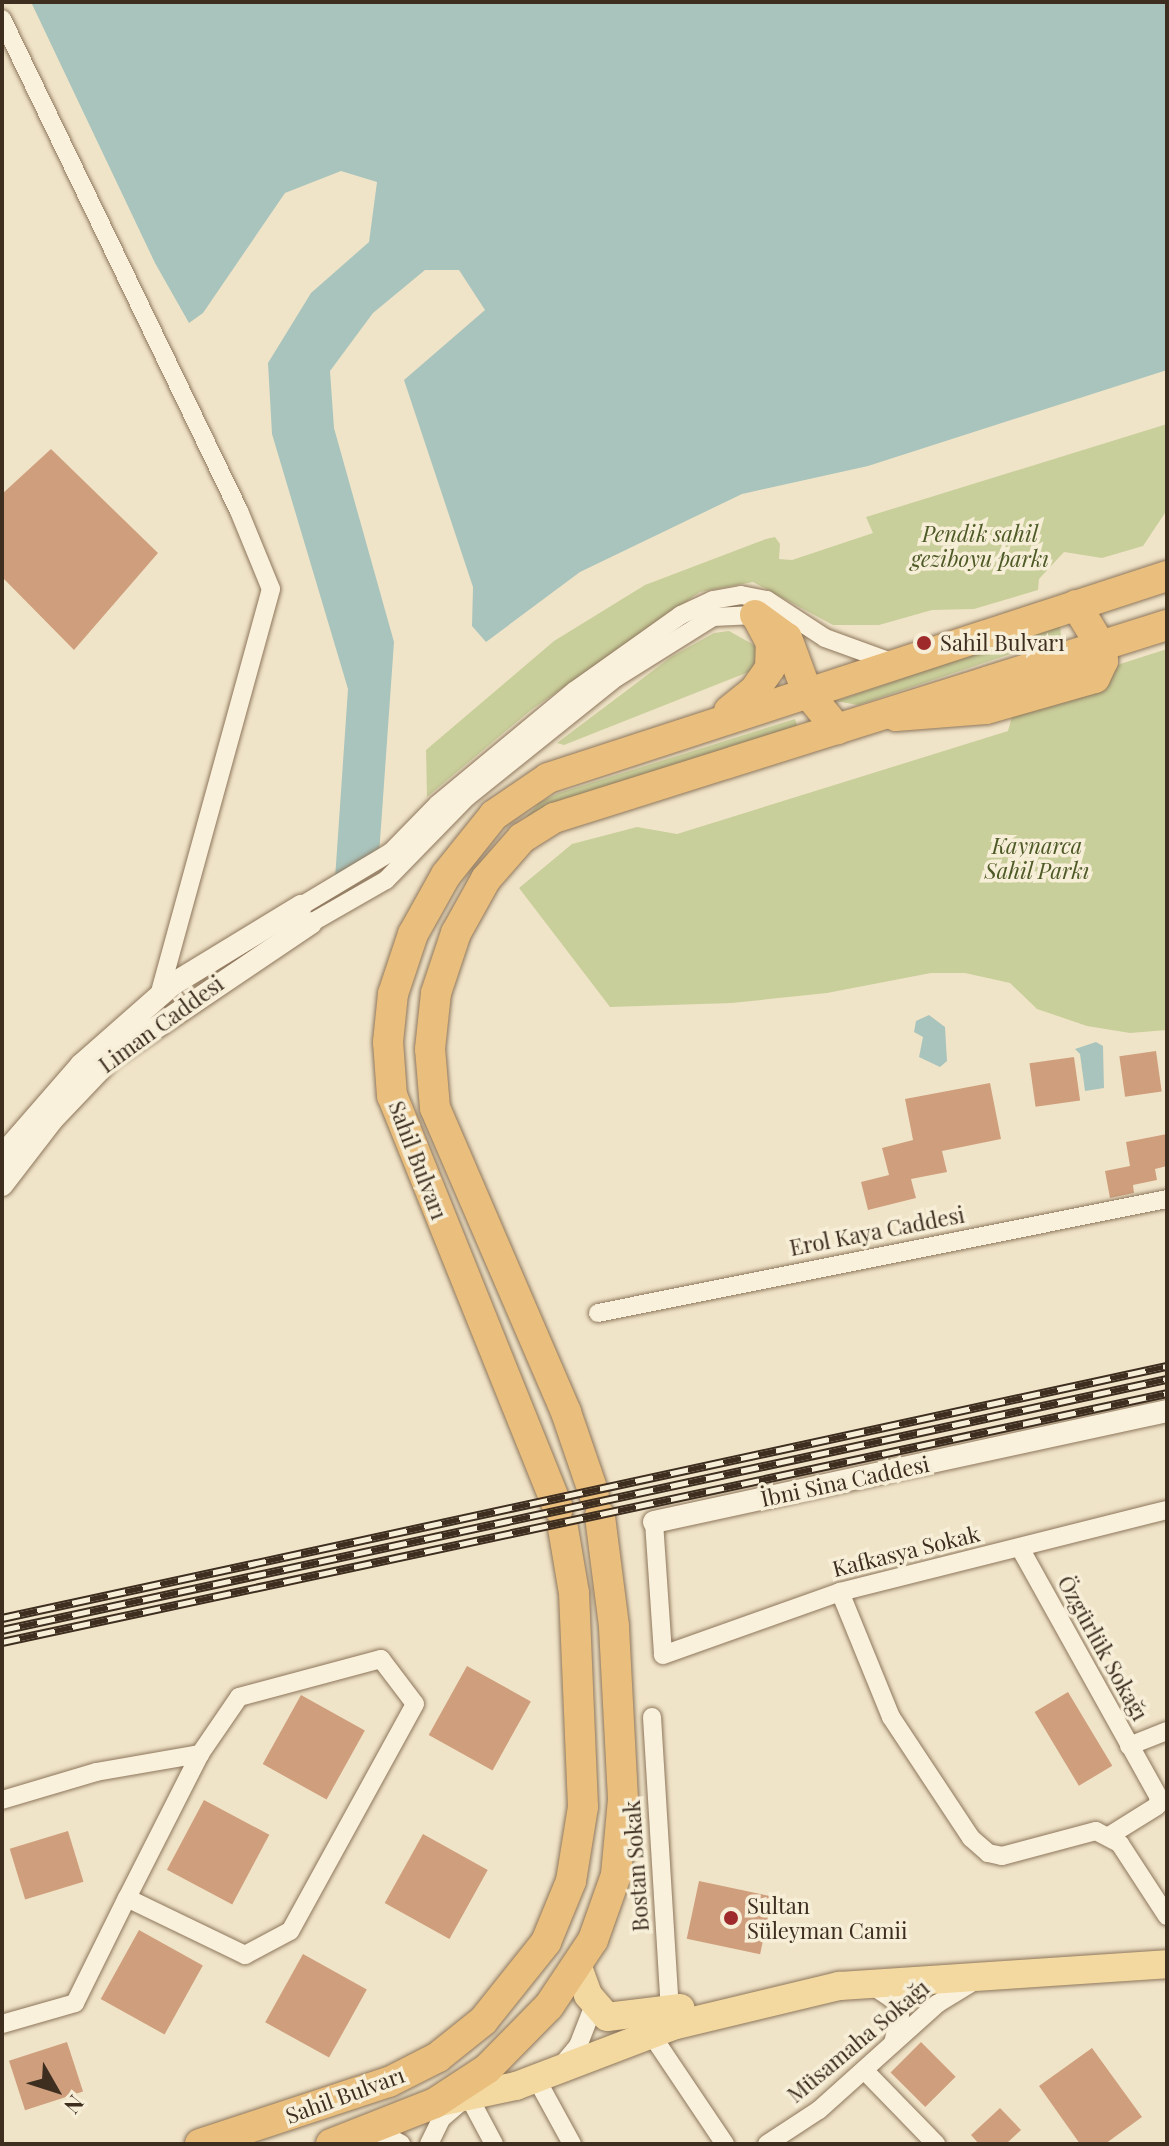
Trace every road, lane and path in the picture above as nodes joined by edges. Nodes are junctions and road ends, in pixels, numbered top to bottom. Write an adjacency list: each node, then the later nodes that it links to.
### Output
1 (2, 19): 12 (street)
2 (1167, 576): 3 (highway, Sahil Bulvarı)
3 (1076, 605): 6 (highway); 7 (highway, Sahil Bulvarı)
4 (755, 615): 8 (highway); 9 (highway); 11 (street)
5 (1167, 625): 6 (highway)
6 (1101, 646): 10 (highway, Sahil Bulvarı)
7 (897, 664): 8 (highway, Sahil Bulvarı); 11 (street)
8 (807, 692): 9 (highway, Sahil Bulvarı); 10 (highway)
9 (720, 718): 45 (highway, Sahil Bulvarı)
10 (837, 729): 33 (highway, Sahil Bulvarı)
11 (306, 914): 12 (street, Liman Caddesi); 14 (street, Liman Caddesi)
12 (158, 999): 13 (street, Liman Caddesi)
13 (2, 1156)
14 (2, 1185)
15 (1167, 1199): 16 (street, Erol Kaya Caddesi)
16 (598, 1313)
17 (1167, 1411): 19 (street, İbni Sina Caddesi)
18 (1167, 1510): 20 (street, Kafkasya Sokak)
19 (654, 1522): 22 (street, İbni Sina Caddesi)
20 (1020, 1548): 21 (street, Kafkasya Sokak); 25 (street, Özgürlük Sokağı)
21 (840, 1592): 22 (street, Kafkasya Sokak); 28 (street)
22 (663, 1655)
23 (652, 1717): 37 (street, Bostan Sokak)
24 (1167, 1731): 25 (street)
25 (1129, 1746): 28 (street, Özgürlük Sokağı)
26 (200, 1754): 27 (street); 29 (street); 29 (street)
27 (2, 1800)
28 (1109, 1836): 30 (street)
29 (127, 1898): 38 (street)
30 (1167, 1916)
31 (1167, 1948): 37 (main road)
32 (1167, 1964): 34 (main road)
33 (578, 1967): 36 (main road); 43 (highway, Sahil Bulvarı)
34 (982, 1977): 35 (main road); 40 (street, Müsamaha Sokağı)
35 (868, 1983): 39 (main road); 40 (street)
36 (594, 2005): 37 (main road); 42 (street)
37 (670, 2011)
38 (2, 2024)
39 (651, 2034): 42 (main road); 51 (street)
40 (891, 2047): 41 (street, Müsamaha Sokağı)
41 (865, 2071): 52 (street, Müsamaha Sokağı); 53 (street)
42 (546, 2076): 43 (main road); 50 (street)
43 (456, 2101): 44 (highway, Sahil Bulvarı); 48 (street); 49 (street)
44 (373, 2129): 46 (highway, Sahil Bulvarı); 47 (street)
45 (200, 2144)
46 (331, 2144)
47 (401, 2144)
48 (429, 2144)
49 (494, 2144)
50 (572, 2144)
51 (725, 2144)
52 (767, 2144)
53 (936, 2144)

